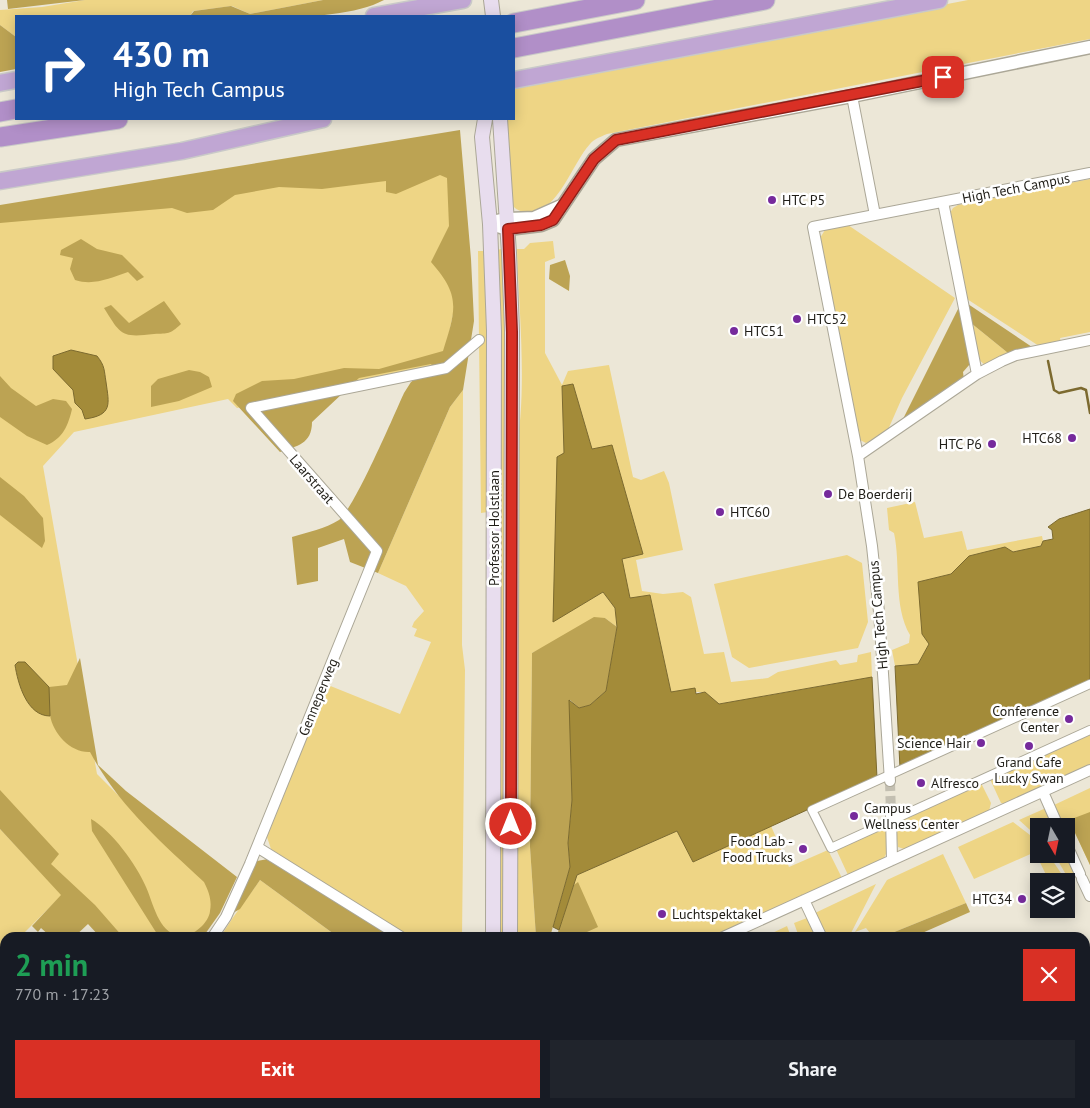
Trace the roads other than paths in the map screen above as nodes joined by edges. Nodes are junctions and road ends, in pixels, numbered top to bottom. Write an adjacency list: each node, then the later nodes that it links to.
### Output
1 (463, 0): 7 (highway)
2 (483, 0): 8 (main road)
3 (491, 0): 9 (main road)
4 (635, 0): 10 (highway)
5 (765, 0): 12 (highway)
6 (939, 0): 14 (highway)
7 (380, 15)
8 (484, 15)
9 (492, 15)
10 (516, 23)
11 (1090, 47): 16 (street)
12 (516, 48)
13 (15, 80): 15 (highway)
14 (518, 80)
15 (0, 83)
16 (852, 96): 27 (street); 29 (street)
17 (15, 109): 18 (highway)
18 (0, 112)
19 (111, 120): 23 (highway)
20 (319, 120): 25 (highway)
21 (485, 120): 28 (main road, Professor Holstlaan)
22 (500, 120): 29 (main road, Professor Holstlaan)
23 (0, 137)
24 (1090, 173): 26 (street, High Tech Campus)
25 (0, 181)
26 (943, 202): 27 (street, High Tech Campus); 32 (street, High Tech Campus)
27 (875, 215): 33 (street, High Tech Campus)
28 (490, 224): 29 (street); 49 (main road, Professor Holstlaan)
29 (507, 224): 50 (main road, Professor Holstlaan)
30 (479, 340): 34 (street, Laarstraat)
31 (1090, 340): 32 (street)
32 (977, 374): 33 (street)
33 (858, 456): 38 (street, High Tech Campus)
34 (374, 549): 42 (street, Genneperweg)
35 (1090, 684): 38 (street)
36 (1090, 730): 40 (street)
37 (1090, 770): 39 (street)
38 (890, 778): 40 (street)
39 (1043, 792): 41 (street); 43 (street)
40 (891, 818): 43 (street)
41 (1054, 818)
42 (257, 847): 47 (street, Genneperweg); 48 (street)
43 (892, 860): 46 (street)
44 (1075, 863): 45 (street)
45 (1090, 896)
46 (804, 900): 51 (street); 52 (street)
47 (216, 932)
48 (393, 932)
49 (493, 932)
50 (510, 932)
51 (734, 932)
52 (819, 932)

